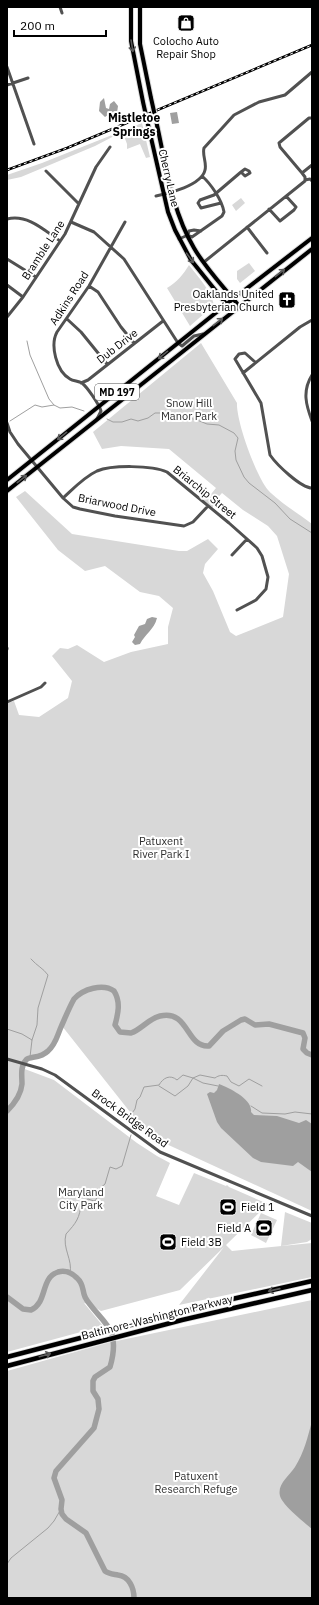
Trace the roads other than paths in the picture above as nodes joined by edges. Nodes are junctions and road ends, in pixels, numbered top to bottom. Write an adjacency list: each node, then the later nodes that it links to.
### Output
1 (60, 7): 4 (street)
2 (132, 7): 22 (main road, Cherry Lane, one-way to 22, bridge)
3 (140, 7): 20 (main road, Cherry Lane, bridge)
4 (62, 13)
5 (7, 67): 8 (street)
6 (312, 72): 17 (street)
7 (28, 78): 8 (street)
8 (13, 83): 9 (street); 11 (street)
9 (7, 85)
10 (312, 118): 16 (street)
11 (34, 144)
12 (110, 147): 26 (street, Bramble Lane)
13 (312, 165): 16 (street)
14 (46, 171): 26 (street)
15 (241, 172): 21 (street)
16 (302, 173): 18 (street)
17 (202, 176): 20 (street); 21 (street)
18 (306, 180): 19 (street); 24 (street)
19 (312, 182)
20 (173, 193): 22 (street); 32 (main road, Cherry Lane)
21 (215, 193): 25 (street); 25 (street)
22 (164, 195): 23 (street); 34 (main road, Cherry Lane)
23 (156, 196)
24 (286, 196): 27 (street); 27 (street)
25 (221, 203): 32 (street)
26 (79, 204): 29 (street, Bramble Lane)
27 (269, 209): 31 (street)
28 (7, 219): 35 (street)
29 (72, 222): 35 (street, Bramble Lane); 36 (street)
30 (125, 222): 36 (street, Adkins Road)
31 (247, 227): 38 (street); 40 (street)
32 (188, 235): 34 (street); 40 (main road, Cherry Lane)
33 (312, 238): 45 (main road, MD 197)
34 (179, 239): 46 (main road, Cherry Lane, one-way to 46)
35 (60, 241): 41 (street, Bramble Lane)
36 (111, 247): 43 (street, Adkins Road); 52 (street)
37 (312, 249): 47 (main road, MD 197, one-way to 37)
38 (267, 253)
39 (7, 259): 41 (street)
40 (204, 262): 45 (main road, Cherry Lane)
41 (36, 278): 44 (street, Bramble Lane)
42 (7, 285): 44 (street)
43 (88, 286): 50 (street, Adkins Road); 54 (street)
44 (23, 296): 49 (street, Bramble Lane)
45 (233, 299): 46 (main road, MD 197); 47 (main road, Cherry Lane)
46 (227, 304): 48 (main road, Cherry Lane); 55 (main road, MD 197)
47 (239, 306): 48 (main road, MD 197)
48 (232, 311): 53 (main road, MD 197, one-way to 48)
49 (7, 317)
50 (67, 319): 57 (street); 60 (street, Adkins Road)
51 (312, 320): 56 (street)
52 (163, 321): 54 (street, Dub Drive); 55 (street)
53 (203, 334): 55 (street); 62 (main road, MD 197)
54 (134, 343): 57 (street, Dub Drive)
55 (178, 343): 61 (main road, MD 197, one-way to 61)
56 (255, 362): 58 (street); 58 (street)
57 (107, 364): 60 (street, Dub Drive)
58 (243, 372): 68 (street)
59 (312, 375): 63 (street)
60 (81, 383): 61 (street, Adkins Road)
61 (99, 406): 62 (street); 65 (main road, MD 197, one-way to 65)
62 (97, 419): 66 (main road, MD 197)
63 (312, 421)
64 (7, 424): 65 (street, Briarwood Drive)
65 (32, 460): 66 (street, Briarwood Drive); 67 (main road, MD 197)
66 (37, 467): 69 (main road, MD 197, one-way to 66); 70 (street, Briarwood Drive)
67 (7, 480)
68 (312, 488)
69 (7, 491)
70 (63, 498): 71 (street, Briarwood Drive); 71 (street, Briarchip Street)
71 (208, 506): 72 (street, Briarchip Street)
72 (247, 539): 73 (street); 74 (street, Briarchip Street)
73 (232, 555)
74 (237, 610)
75 (45, 682): 76 (street)
76 (7, 702)
77 (7, 1059): 78 (street, Brock Bridge Road)
78 (312, 1216)
79 (312, 1281): 81 (highway, Baltimore-Washington Parkway, one-way to 81)
80 (312, 1290): 82 (highway, Baltimore-Washington Parkway, one-way to 80)
81 (7, 1357)
82 (7, 1366)

